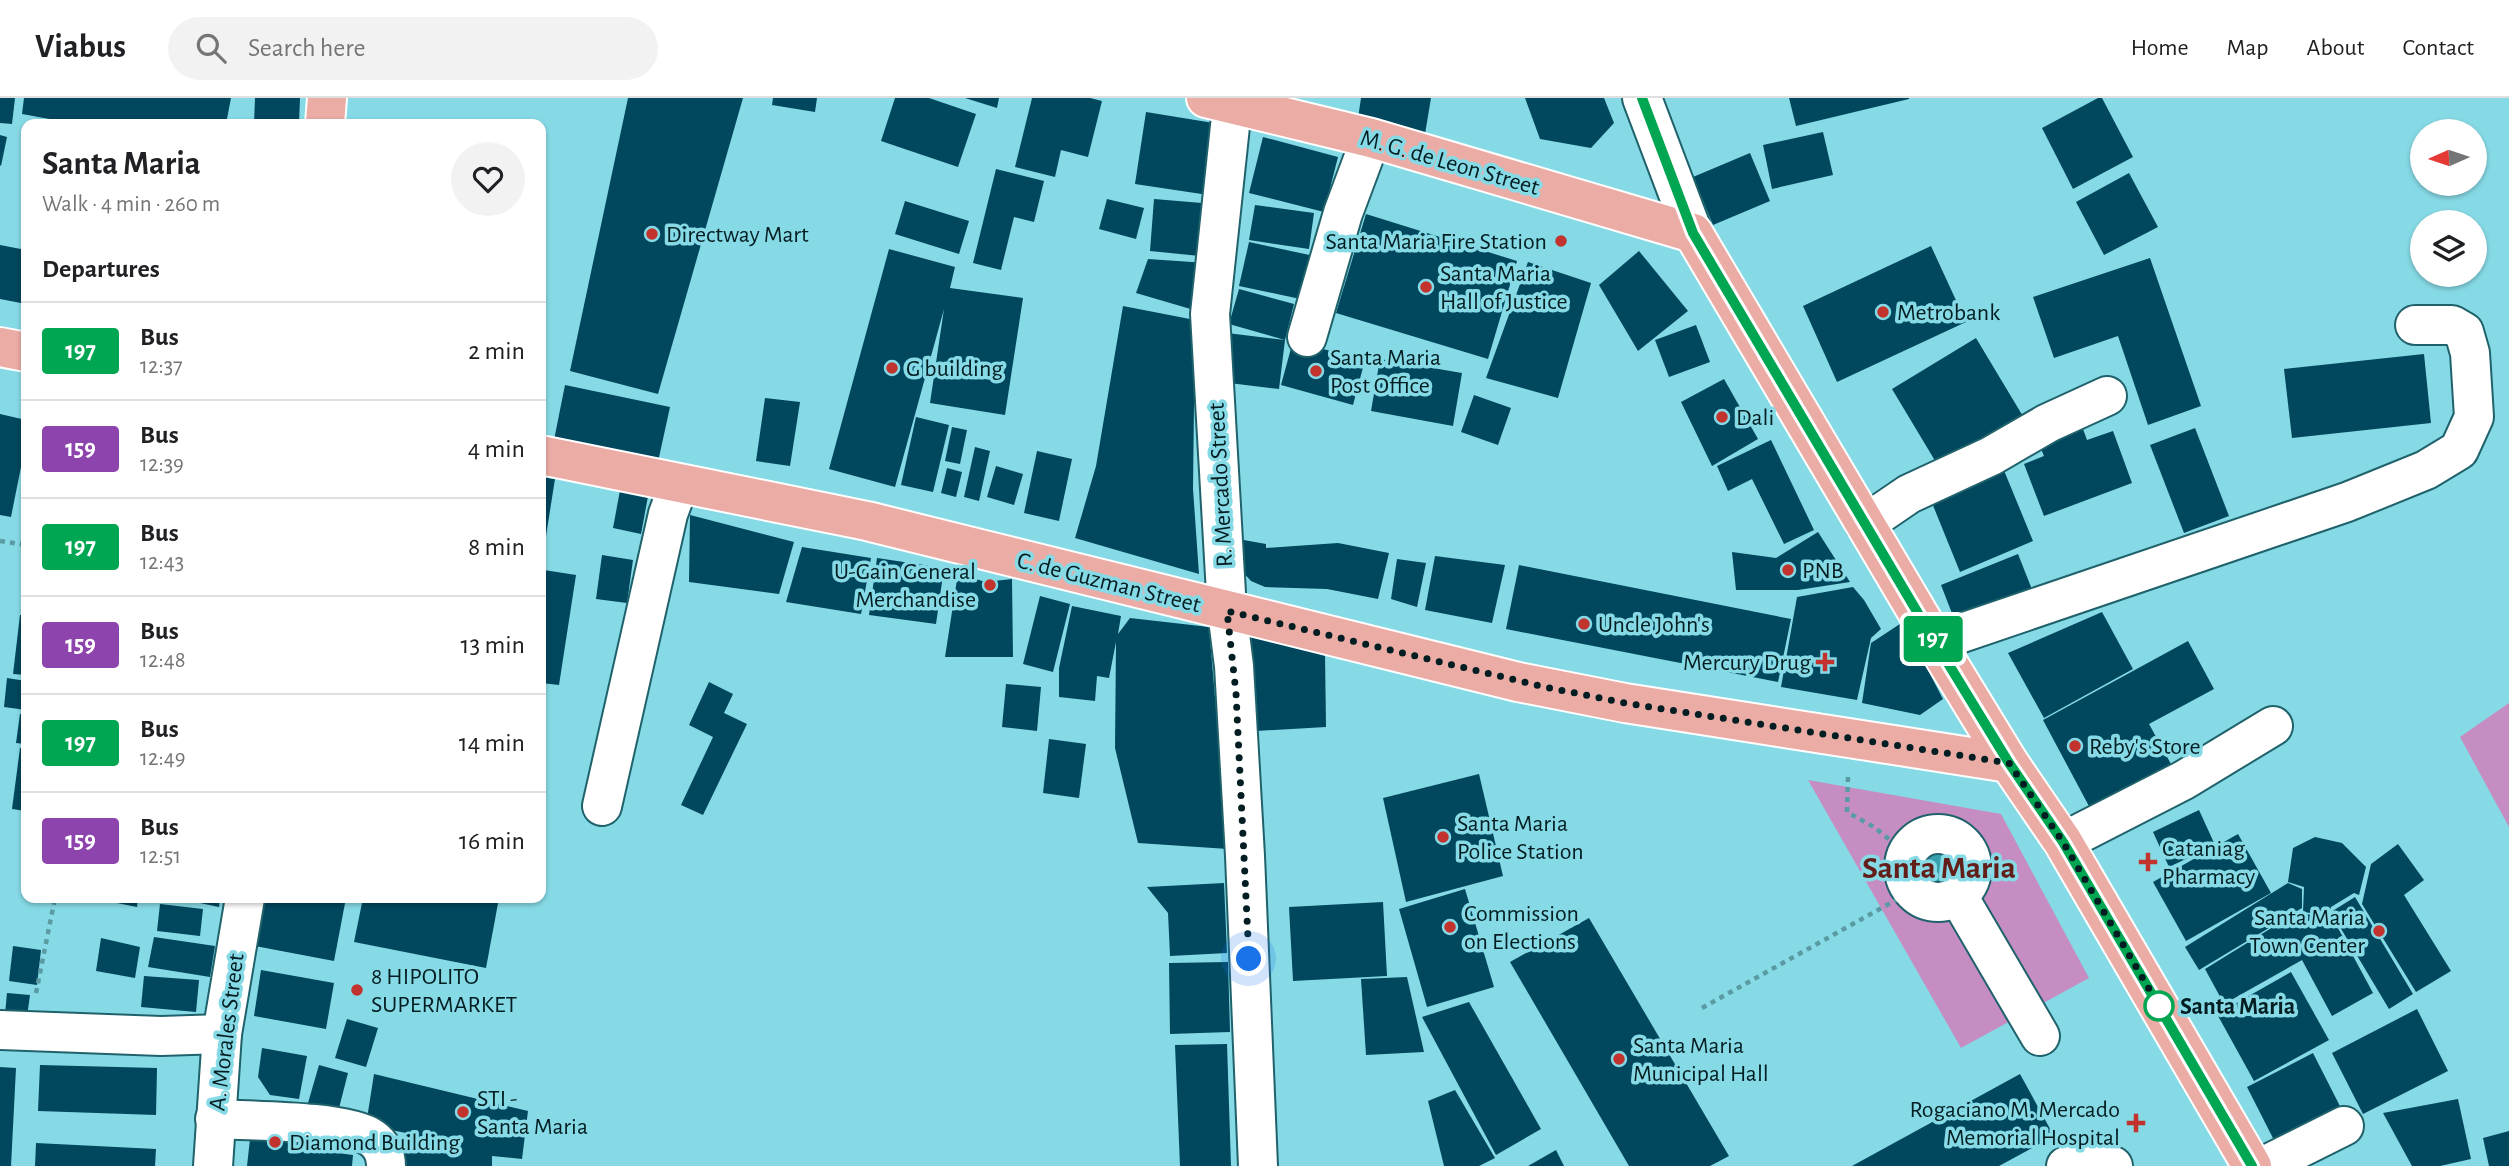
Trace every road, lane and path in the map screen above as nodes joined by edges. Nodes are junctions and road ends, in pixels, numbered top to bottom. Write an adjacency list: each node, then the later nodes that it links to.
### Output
1 (327, 98): 4 (main road)
2 (1642, 98): 6 (street)
3 (1223, 101): 5 (main road, M. G. de Leon Street); 17 (street, R. Mercado Street)
4 (325, 119)
5 (1371, 138): 6 (main road, M. G. de Leon Street); 8 (street)
6 (1693, 233): 14 (main road)
7 (2415, 326): 18 (street)
8 (1307, 337)
9 (0, 347): 10 (main road)
10 (21, 351)
11 (2107, 396): 14 (street)
12 (546, 456): 13 (main road, C. de Guzman Street)
13 (679, 484): 17 (main road, C. de Guzman Street); 22 (street)
14 (1865, 524): 18 (main road)
15 (0, 541): 16 (path)
16 (21, 544)
17 (1227, 611): 20 (main road, C. de Guzman Street); 37 (street, R. Mercado Street)
18 (1935, 642): 21 (main road)
19 (2273, 726): 23 (street)
20 (1849, 738): 21 (main road, C. de Guzman Street); 24 (path)
21 (2009, 763): 23 (main road)
22 (602, 806)
23 (2063, 842): 40 (main road)
24 (1906, 853): 25 (street); 26 (street)
25 (1912, 891): 26 (street); 29 (path)
26 (1958, 897): 32 (street)
27 (53, 903): 30 (path)
28 (243, 903): 31 (street, A. Morales Street)
29 (1702, 1008)
30 (14, 1030): 31 (street)
31 (222, 1034): 33 (street, A. Morales Street)
32 (2040, 1036)
33 (215, 1119): 35 (street, A. Morales Street); 36 (street)
34 (2344, 1126): 41 (street)
35 (213, 1166)
36 (386, 1166)
37 (1258, 1166)
38 (2066, 1166): 39 (street)
39 (2113, 1166)
40 (2252, 1166)
41 (2264, 1166)

